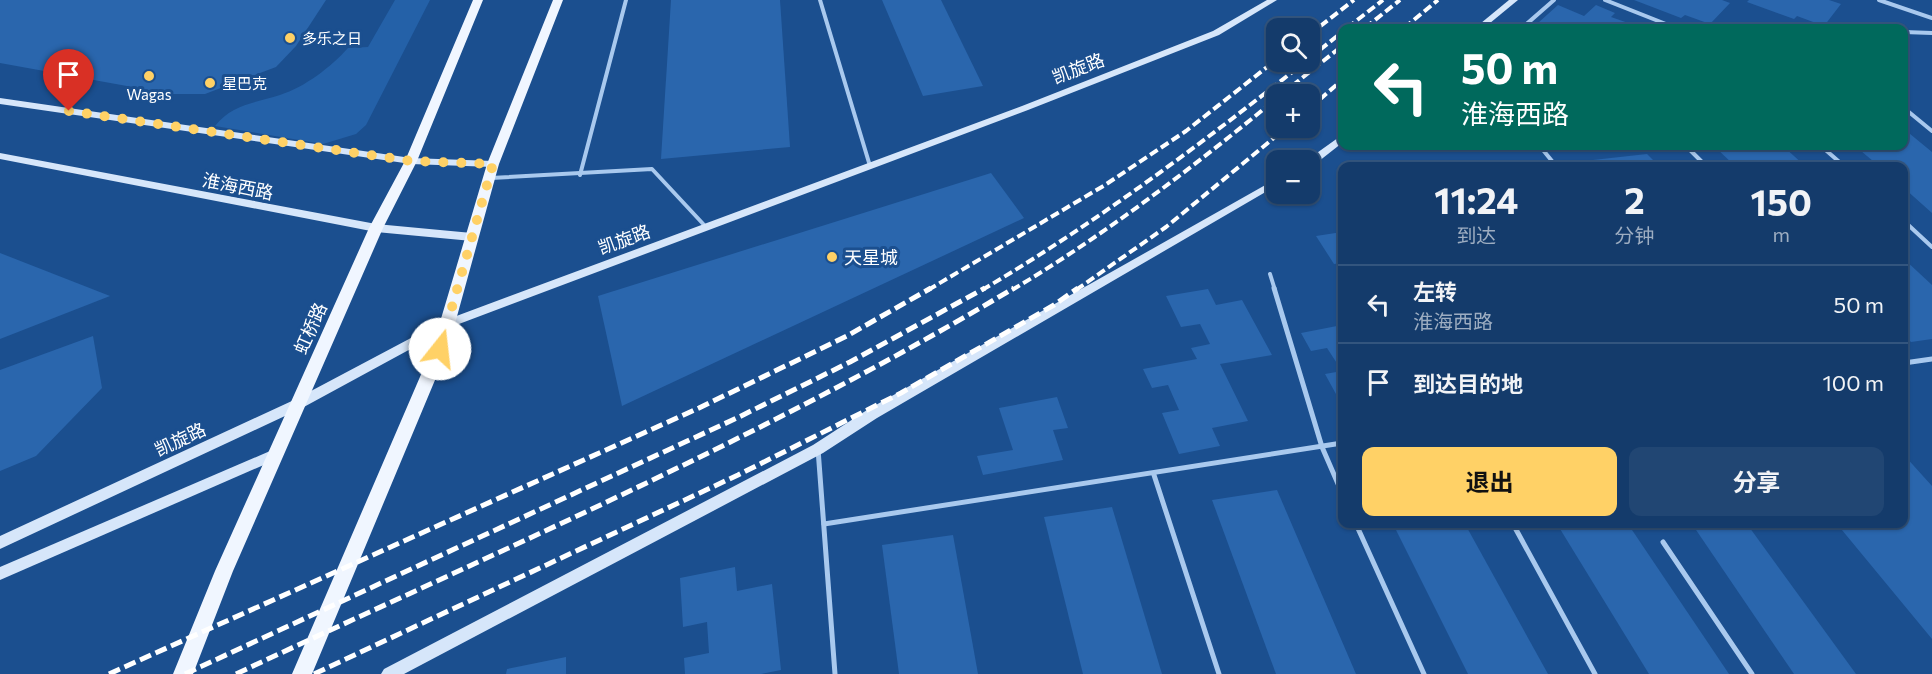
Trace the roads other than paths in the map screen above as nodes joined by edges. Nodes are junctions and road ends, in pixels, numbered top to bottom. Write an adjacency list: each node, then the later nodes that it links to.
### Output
1 (478, 0): 25 (main road, 虹桥路)
2 (558, 0): 29 (main road)
3 (626, 0): 31 (lane)
4 (820, 0): 30 (lane)
5 (1273, 0): 30 (street, 凯旋路)
6 (1514, 0): 11 (street)
7 (1554, 0): 12 (lane)
8 (1605, 0): 13 (lane)
9 (1879, 0): 10 (lane)
10 (1932, 18)
11 (1484, 24)
12 (1527, 24)
13 (1666, 24)
14 (1908, 32): 15 (lane)
15 (1932, 33)
16 (0, 101): 25 (street)
17 (1908, 111): 18 (lane)
18 (1932, 131)
19 (1338, 141): 23 (street)
20 (1543, 150): 26 (lane)
21 (1690, 150): 27 (lane)
22 (1826, 150): 28 (lane)
23 (1320, 155)
24 (0, 156): 36 (street, 淮海西路)
25 (411, 161): 29 (street); 36 (main road, 虹桥路)
26 (1553, 162)
27 (1702, 162)
28 (1839, 162)
29 (493, 164): 32 (main road)
30 (870, 166): 35 (street, 凯旋路)
31 (580, 175): 32 (lane); 35 (lane)
32 (489, 178): 37 (main road)
33 (1266, 188): 46 (street)
34 (1908, 225): 38 (lane)
35 (706, 227): 40 (street, 凯旋路)
36 (376, 228): 37 (street, 淮海西路); 43 (main road, 虹桥路)
37 (472, 237): 40 (main road)
38 (1932, 247)
39 (1270, 274): 45 (lane)
40 (447, 324): 43 (street, 凯旋路); 57 (main road)
41 (1932, 359): 42 (lane)
42 (1908, 362)
43 (298, 404): 47 (main road, 虹桥路); 54 (street, 凯旋路)
44 (1338, 444): 45 (lane)
45 (1322, 447): 48 (lane); 49 (lane)
46 (818, 449): 50 (lane); 58 (street)
47 (277, 453): 55 (street); 56 (main road, 虹桥路)
48 (1154, 475): 50 (lane); 60 (lane)
49 (1338, 484)
50 (824, 524): 59 (lane)
51 (1358, 528): 61 (lane)
52 (1515, 528): 62 (lane)
53 (1663, 542): 63 (lane)
54 (0, 543)
55 (0, 574)
56 (183, 674)
57 (302, 674)
58 (389, 674)
59 (835, 674)
60 (1219, 674)
61 (1424, 674)
62 (1595, 674)
63 (1752, 674)

